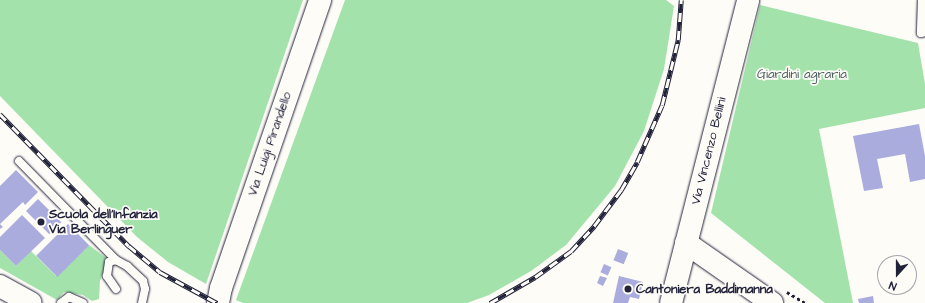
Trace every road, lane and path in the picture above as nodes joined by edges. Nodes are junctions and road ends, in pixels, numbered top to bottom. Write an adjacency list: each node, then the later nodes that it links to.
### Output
1 (320, 0): 10 (main road, Via Luigi Pirandello)
2 (748, 0): 6 (main road, Via Vincenzo Bellini)
3 (922, 0): 4 (lane)
4 (925, 32)
5 (19, 161): 7 (lane)
6 (686, 243): 15 (main road, Via Vincenzo Bellini); 16 (main road)
7 (116, 260): 9 (lane); 14 (lane)
8 (0, 286): 11 (main road)
9 (116, 289)
10 (217, 298)
11 (31, 303)
12 (61, 303): 13 (lane)
13 (83, 303)
14 (142, 303)
15 (672, 303)
16 (772, 303)

